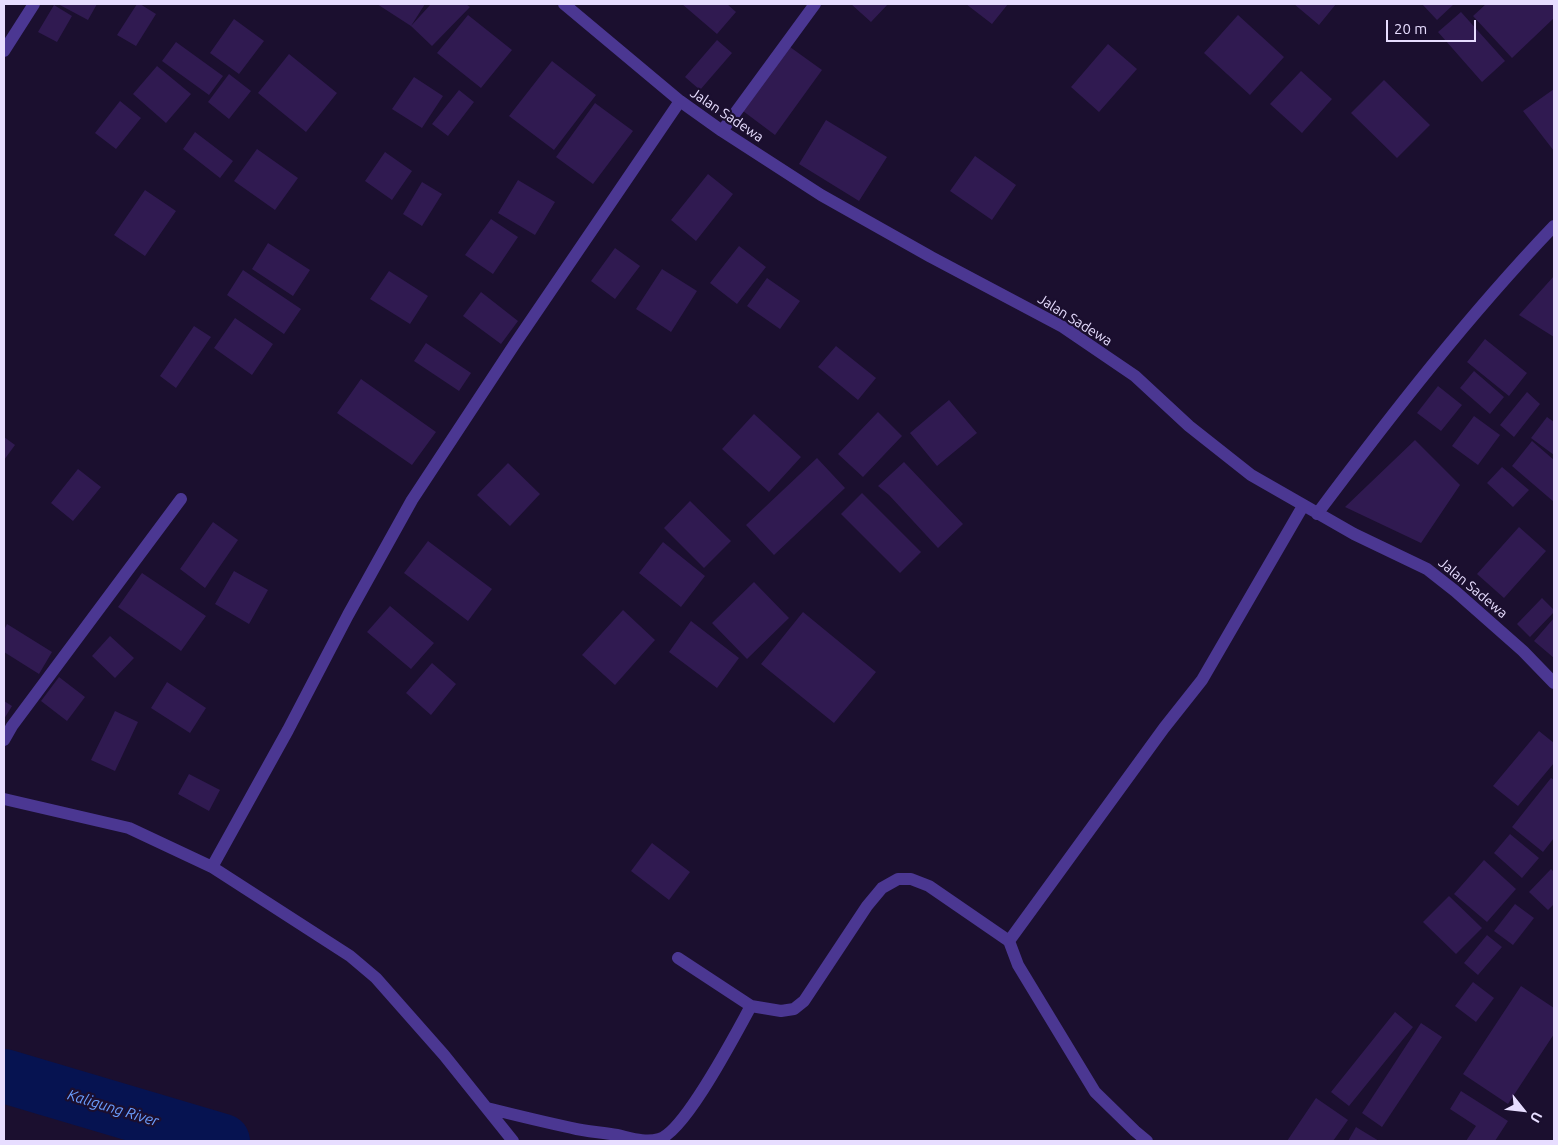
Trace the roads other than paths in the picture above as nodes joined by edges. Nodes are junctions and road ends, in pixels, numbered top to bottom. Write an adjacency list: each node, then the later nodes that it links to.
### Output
1 (34, 4): 4 (street)
2 (564, 4): 5 (street, Jalan Sadewa)
3 (815, 4): 6 (street)
4 (4, 51)
5 (680, 101): 6 (street, Jalan Sadewa); 14 (street)
6 (722, 131): 9 (street, Jalan Sadewa)
7 (1554, 226): 10 (street)
8 (181, 498): 12 (street)
9 (1303, 506): 10 (street, Jalan Sadewa); 15 (street)
10 (1317, 514): 11 (street, Jalan Sadewa)
11 (1554, 683)
12 (4, 740)
13 (4, 799): 14 (street)
14 (212, 867): 18 (street)
15 (1009, 941): 17 (street); 20 (street)
16 (678, 958): 17 (street)
17 (751, 1006): 18 (street)
18 (487, 1108): 19 (street)
19 (514, 1141)
20 (1148, 1141)

